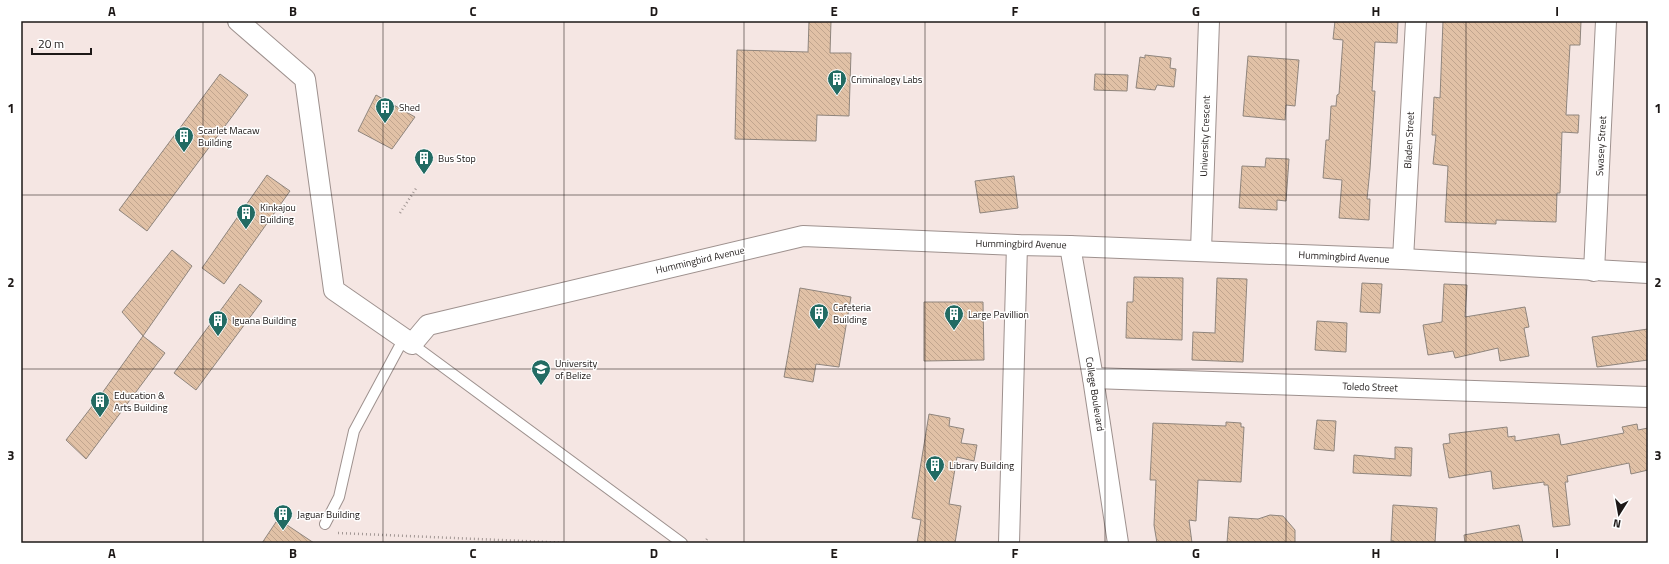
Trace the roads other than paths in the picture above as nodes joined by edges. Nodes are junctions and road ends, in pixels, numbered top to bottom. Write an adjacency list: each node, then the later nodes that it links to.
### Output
1 (238, 21): 11 (street)
2 (1209, 21): 7 (street, University Crescent)
3 (1416, 21): 8 (street, Bladen Street)
4 (1606, 21): 9 (street, Swasey Street)
5 (1017, 245): 6 (street, Hummingbird Avenue); 11 (street, Hummingbird Avenue); 16 (street)
6 (1070, 246): 7 (street, Hummingbird Avenue); 12 (street, College Boulevard)
7 (1201, 250): 8 (street, Hummingbird Avenue)
8 (1404, 259): 9 (street, Hummingbird Avenue)
9 (1594, 271): 10 (street, Hummingbird Avenue)
10 (1648, 273)
11 (408, 341): 14 (lane); 15 (lane)
12 (1093, 378): 13 (street, Toledo Street); 17 (street, College Boulevard)
13 (1648, 397)
14 (325, 524)
15 (682, 543)
16 (1008, 543)
17 (1118, 543)

